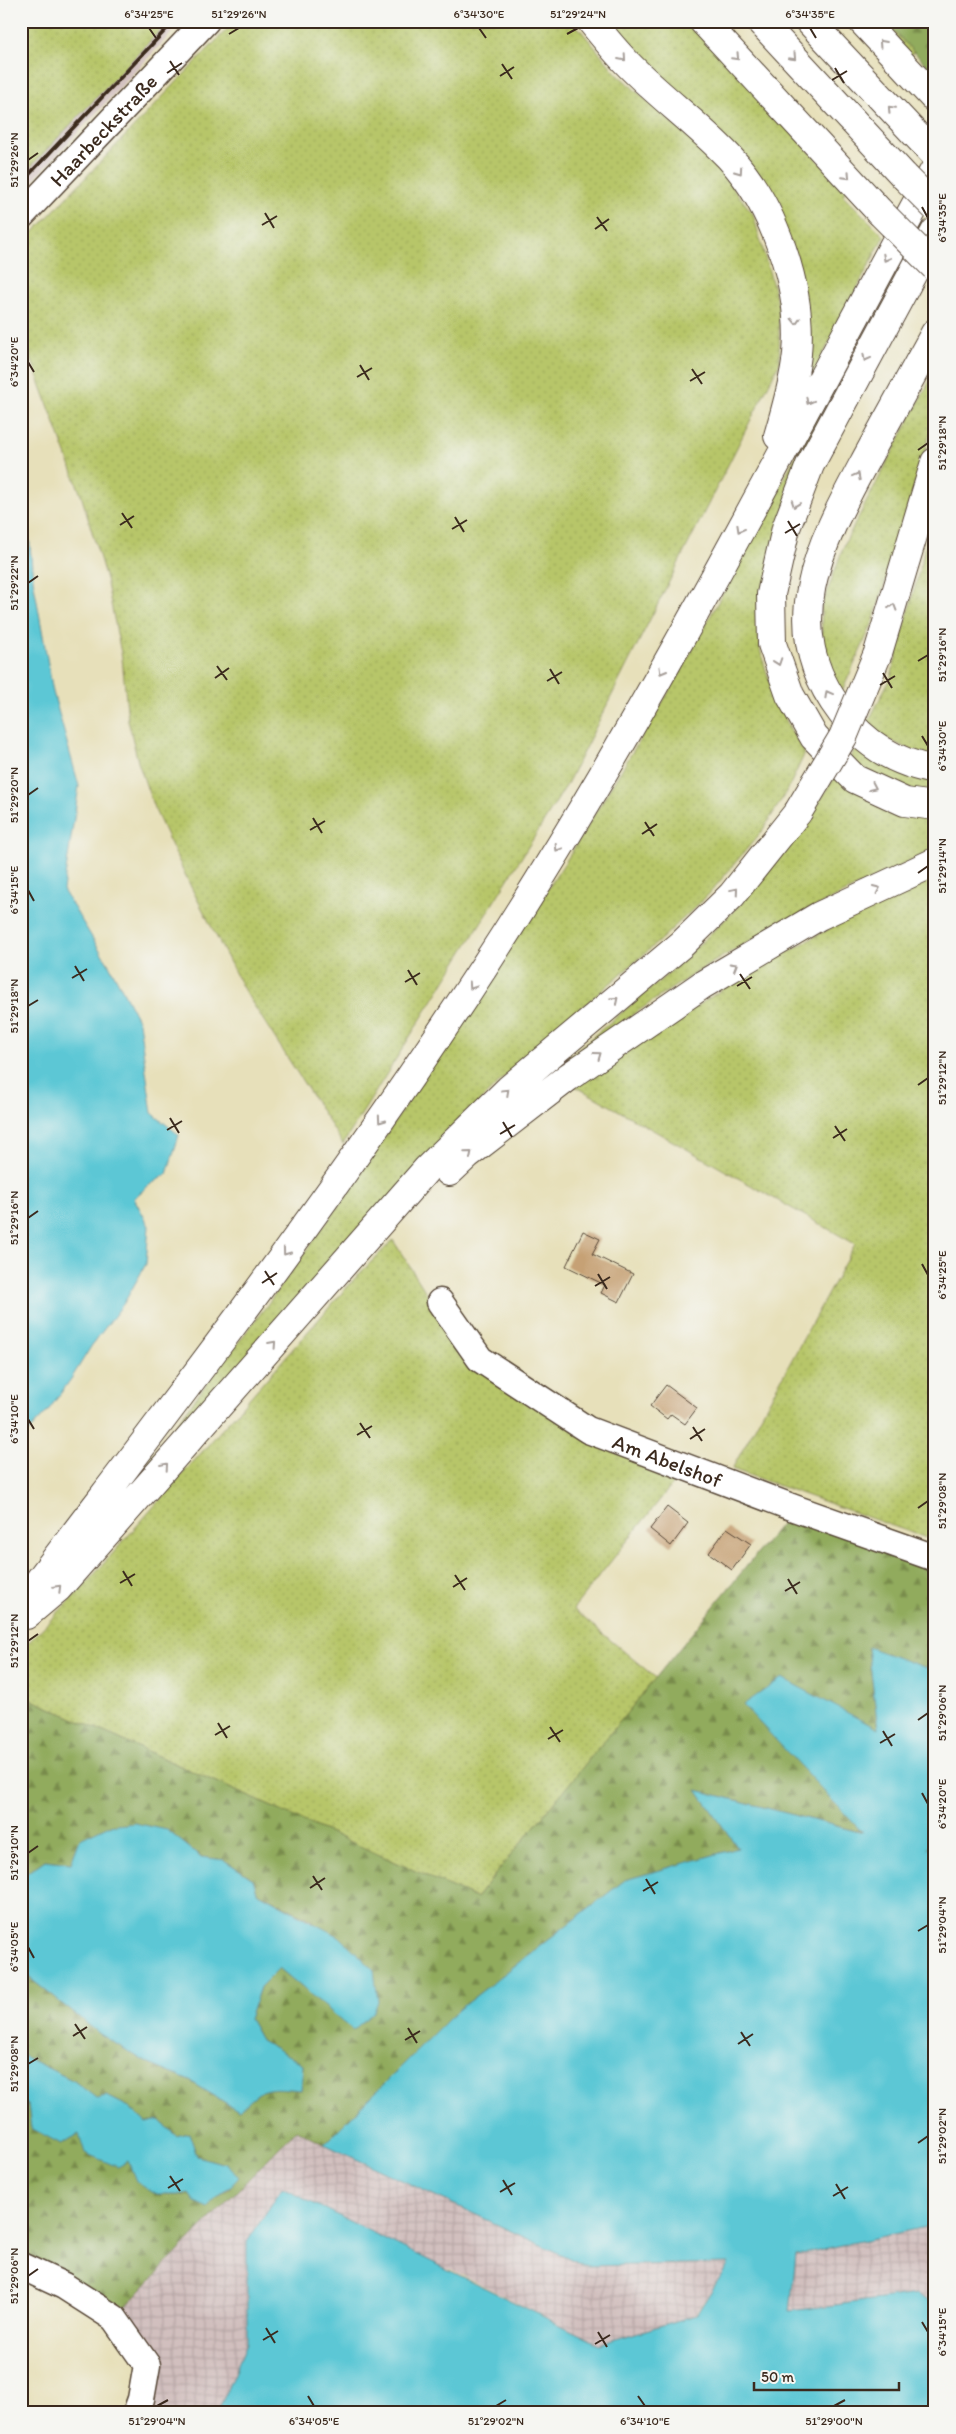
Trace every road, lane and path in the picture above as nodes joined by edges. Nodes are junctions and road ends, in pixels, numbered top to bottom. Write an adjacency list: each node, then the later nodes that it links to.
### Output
1 (206, 21): 10 (street, Haarbeckstraße)
2 (591, 21): 15 (highway, one-way to 15)
3 (703, 21): 12 (highway, one-way to 12, bridge)
4 (760, 21): 9 (highway, one-way to 9, bridge)
5 (809, 21): 8 (highway, one-way to 5)
6 (862, 21): 7 (highway, one-way to 6)
7 (935, 99)
8 (931, 156): 15 (highway, one-way to 15)
9 (935, 208)
10 (21, 216)
11 (935, 232): 17 (highway, one-way to 17)
12 (935, 267)
13 (935, 333): 16 (highway, one-way to 13)
14 (935, 462): 19 (highway, one-way to 14, bridge)
15 (764, 486): 22 (highway, one-way to 22)
16 (935, 770)
17 (935, 806)
18 (935, 862): 19 (highway, one-way to 18)
19 (330, 1281): 23 (highway, one-way to 19)
20 (440, 1302): 21 (street, Am Abelshof)
21 (935, 1558)
22 (21, 1605)
23 (21, 1620)
24 (21, 2266): 25 (street)
25 (136, 2413)

